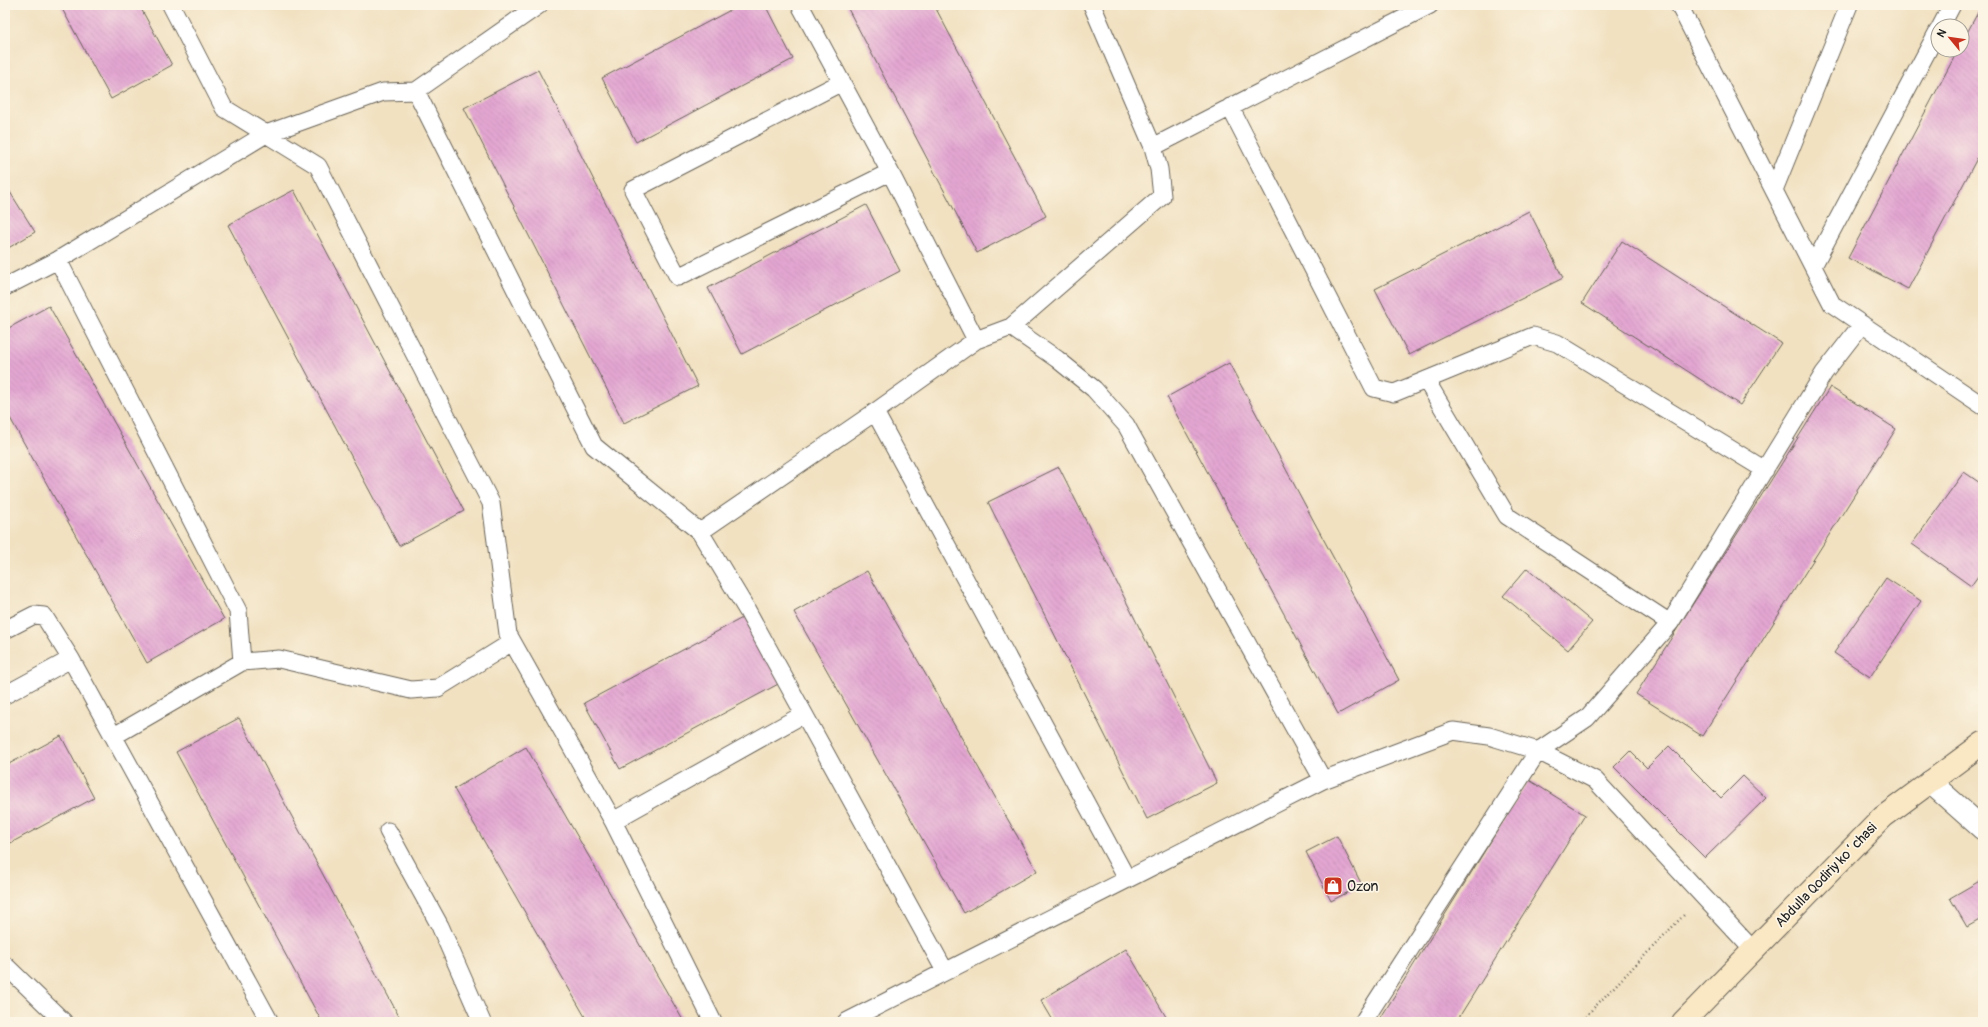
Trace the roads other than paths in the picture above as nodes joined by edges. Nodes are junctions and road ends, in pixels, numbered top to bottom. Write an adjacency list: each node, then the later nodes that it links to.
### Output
1 (171, 5): 14 (lane)
2 (539, 5): 12 (lane)
3 (800, 5): 11 (lane)
4 (1092, 5): 15 (lane)
5 (1430, 5): 13 (lane)
6 (1679, 5): 17 (lane)
7 (1848, 5): 17 (lane)
8 (1952, 5): 9 (lane)
9 (1945, 18)
10 (1930, 46): 19 (lane)
11 (842, 82): 16 (lane); 16 (lane)
12 (416, 91): 14 (lane); 28 (lane)
13 (1230, 107): 15 (lane); 24 (lane)
14 (266, 134): 18 (lane); 31 (lane)
15 (1153, 147): 22 (lane)
16 (890, 172): 23 (lane)
17 (1774, 190): 19 (lane)
18 (58, 260): 20 (lane); 33 (lane)
19 (1813, 266): 21 (lane)
20 (5, 288)
21 (1862, 324): 25 (lane); 27 (lane)
22 (1011, 327): 23 (lane); 39 (lane)
23 (976, 340): 26 (lane)
24 (1426, 380): 27 (lane); 29 (lane)
25 (1983, 406)
26 (875, 412): 28 (lane); 44 (lane)
27 (1765, 470): 29 (lane)
28 (700, 532): 35 (lane)
29 (1670, 623): 38 (lane)
30 (5, 630): 32 (lane)
31 (512, 642): 33 (lane); 41 (lane)
32 (71, 659): 34 (lane); 36 (lane)
33 (242, 662): 36 (lane)
34 (5, 695)
35 (804, 714): 41 (lane); 47 (lane)
36 (114, 736): 49 (lane)
37 (1983, 743): 40 (street, Abdulla Qodiriy koʻchasi)
38 (1538, 751): 39 (lane); 45 (lane); 53 (lane)
39 (1324, 780): 44 (lane)
40 (1930, 782): 42 (street); 45 (street, Abdulla Qodiriy koʻchasi)
41 (612, 821): 51 (lane)
42 (1983, 829)
43 (388, 831): 50 (lane)
44 (1127, 880): 47 (lane)
45 (1753, 950): 54 (street, Abdulla Qodiriy koʻchasi)
46 (5, 966): 48 (lane)
47 (945, 971): 52 (lane)
48 (64, 1022)
49 (270, 1022)
50 (482, 1022)
51 (714, 1022)
52 (846, 1022)
53 (1363, 1022)
54 (1683, 1022)

